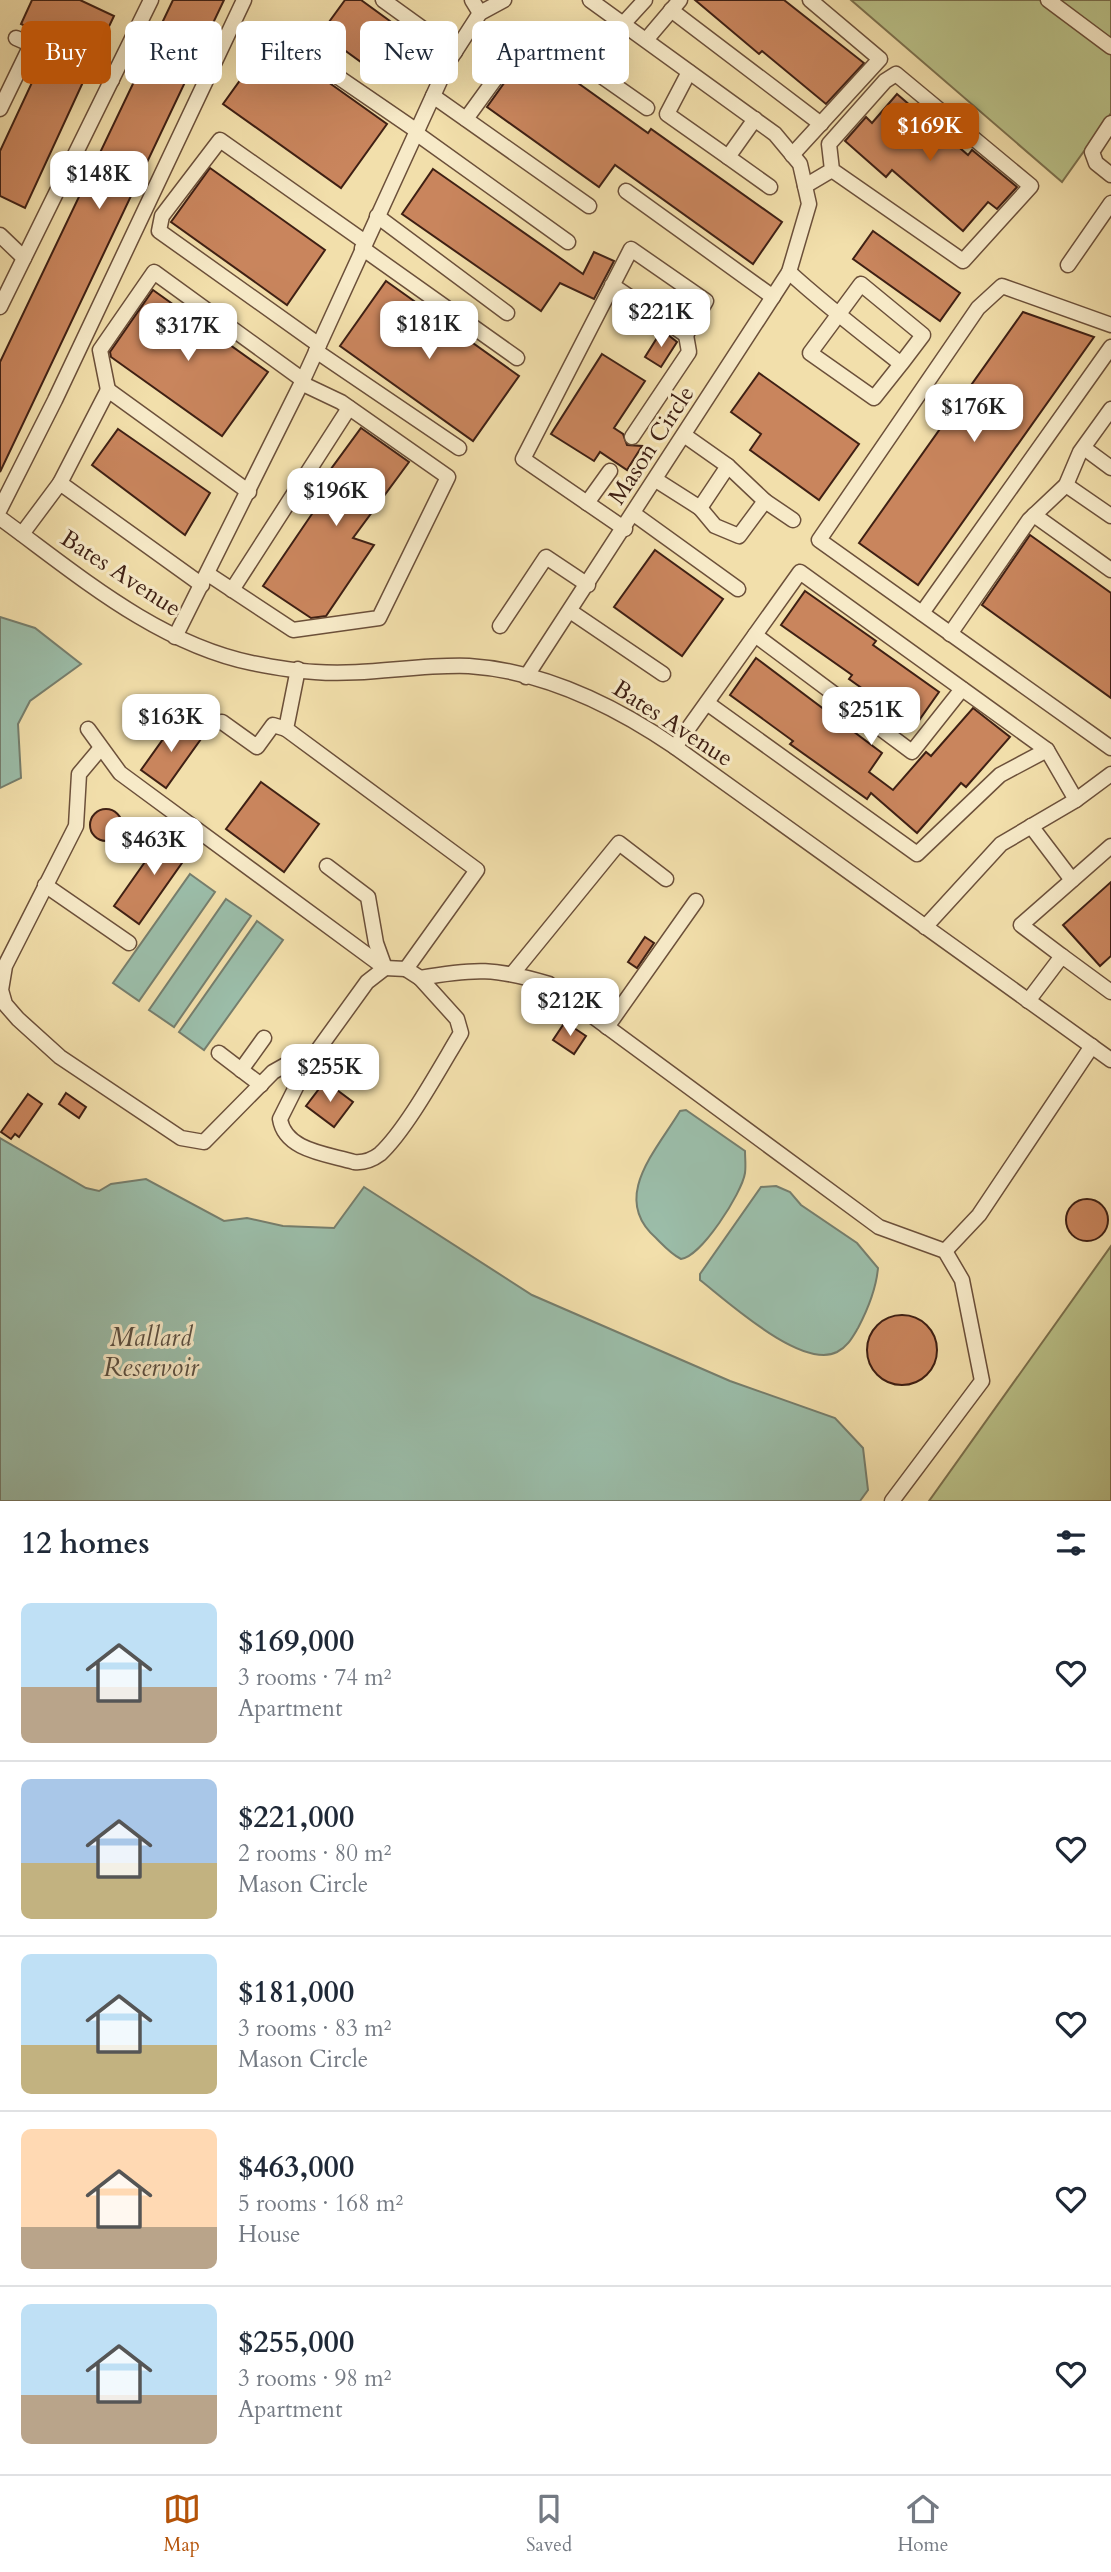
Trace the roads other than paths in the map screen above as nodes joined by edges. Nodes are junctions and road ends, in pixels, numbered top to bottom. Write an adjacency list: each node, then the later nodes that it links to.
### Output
1 (151, 0): 23 (street)
2 (244, 0): 79 (street)
3 (383, 0): 12 (street)
4 (472, 0): 11 (street)
5 (504, 0): 11 (street)
6 (590, 0): 13 (street, Mason Circle)
7 (645, 0): 14 (street)
8 (810, 0): 32 (street)
9 (1048, 0): 20 (street)
10 (675, 5): 18 (street); 32 (street)
11 (480, 13): 19 (street)
12 (412, 21)
13 (619, 21)
14 (626, 21)
15 (629, 28): 18 (street, Mason Circle)
16 (16, 38): 17 (street)
17 (21, 40)
18 (646, 40): 22 (street, Mason Circle)
19 (458, 47)
20 (1111, 47)
21 (21, 66): 28 (street)
22 (689, 72): 30 (street, Mason Circle); 35 (street)
23 (112, 80): 47 (street)
24 (346, 83): 33 (street)
25 (439, 84): 26 (street)
26 (433, 96): 29 (street); 33 (street)
27 (647, 108): 29 (street)
28 (0, 109)
29 (466, 119): 42 (street)
30 (755, 119): 34 (street, Mason Circle); 35 (street)
31 (1111, 123): 37 (street)
32 (821, 124): 34 (street)
33 (416, 132): 43 (street); 45 (street)
34 (792, 155): 38 (street, Mason Circle)
35 (728, 157): 39 (street)
36 (832, 170): 36 (street); 38 (street)
37 (1111, 175)
38 (805, 186): 49 (street, Mason Circle)
39 (770, 187)
40 (626, 191): 51 (street)
41 (1111, 203): 48 (street)
42 (589, 206)
43 (377, 216): 46 (street); 53 (street)
44 (0, 235): 47 (street)
45 (568, 242)
46 (363, 245): 58 (street); 58 (street); 59 (street)
47 (24, 258): 52 (street)
48 (1068, 265)
49 (789, 272): 51 (street, Mason Circle); 54 (street)
50 (612, 285): 56 (street); 56 (street); 77 (street)
51 (773, 297): 65 (street, Mason Circle)
52 (0, 307)
53 (507, 313)
54 (838, 315): 60 (street); 60 (street); 60 (street)
55 (1111, 324): 93 (street)
56 (686, 335): 66 (street)
57 (1111, 347): 93 (street)
58 (317, 348): 61 (street); 67 (street)
59 (517, 358)
60 (901, 364)
61 (302, 382): 62 (street); 63 (street); 75 (street)
62 (108, 390): 73 (street); 75 (street)
63 (349, 408): 91 (street); 91 (street)
64 (1111, 410): 68 (street)
65 (684, 435): 69 (street); 72 (street, Mason Circle)
66 (632, 437)
67 (459, 448)
68 (1084, 448): 70 (street); 74 (street)
69 (727, 466): 76 (street); 78 (street)
70 (1111, 468)
71 (610, 471): 77 (street)
72 (656, 480): 78 (street); 80 (street, Mason Circle)
73 (60, 483): 86 (street); 88 (street)
74 (1066, 485): 81 (street); 82 (street)
75 (249, 492): 88 (street)
76 (765, 501): 78 (street); 84 (street)
77 (587, 503): 85 (street)
78 (701, 508)
79 (0, 509)
80 (634, 514): 85 (street, Mason Circle); 90 (street)
81 (1034, 515): 87 (street); 95 (street)
82 (1111, 516)
83 (0, 518): 86 (street, Bates Avenue)
84 (793, 520)
85 (625, 529): 89 (street, Mason Circle)
86 (22, 534): 97 (street, Bates Avenue)
87 (1111, 570)
88 (205, 580): 91 (street); 97 (street)
89 (588, 585): 92 (street, Mason Circle); 94 (street)
90 (738, 589)
91 (232, 590)
92 (570, 611): 99 (street); 100 (street, Mason Circle)
93 (922, 613): 95 (street)
94 (500, 626)
95 (950, 634): 107 (street)
96 (755, 635): 101 (street); 101 (street); 102 (street)
97 (175, 636): 98 (street, Bates Avenue)
98 (298, 670): 100 (street, Bates Avenue); 105 (street)
99 (663, 674)
100 (526, 677): 106 (street, Bates Avenue)
101 (962, 689): 109 (street)
102 (707, 703): 106 (street); 109 (street)
103 (222, 722): 105 (street)
104 (88, 729): 108 (street)
105 (286, 729): 123 (street)
106 (675, 747): 119 (street, Bates Avenue)
107 (1111, 748)
108 (100, 749): 117 (street); 122 (street)
109 (1047, 750): 111 (street)
110 (1111, 774): 111 (street)
111 (1076, 800): 112 (street)
112 (1031, 826): 116 (street); 119 (street)
113 (1111, 846): 116 (street)
114 (327, 866): 122 (street)
115 (666, 879): 124 (street)
116 (1072, 880): 121 (street)
117 (45, 885): 120 (street); 135 (street)
118 (696, 901): 128 (street)
119 (925, 927): 127 (street, Bates Avenue)
120 (129, 943)
121 (1062, 956): 126 (street); 127 (street)
122 (385, 968): 123 (street); 133 (street)
123 (406, 969): 125 (street)
124 (513, 973): 125 (street); 128 (street)
125 (420, 978): 133 (street)
126 (1108, 984)
127 (1028, 1001): 130 (street, Bates Avenue)
128 (607, 1027): 136 (street)
129 (264, 1038): 134 (street)
130 (1091, 1046): 132 (street, Bates Avenue); 136 (street)
131 (219, 1053): 134 (street)
132 (1111, 1060)
133 (307, 1065): 135 (street)
134 (241, 1070): 135 (street)
135 (261, 1085)
136 (945, 1251): 137 (street)
137 (896, 1498)

